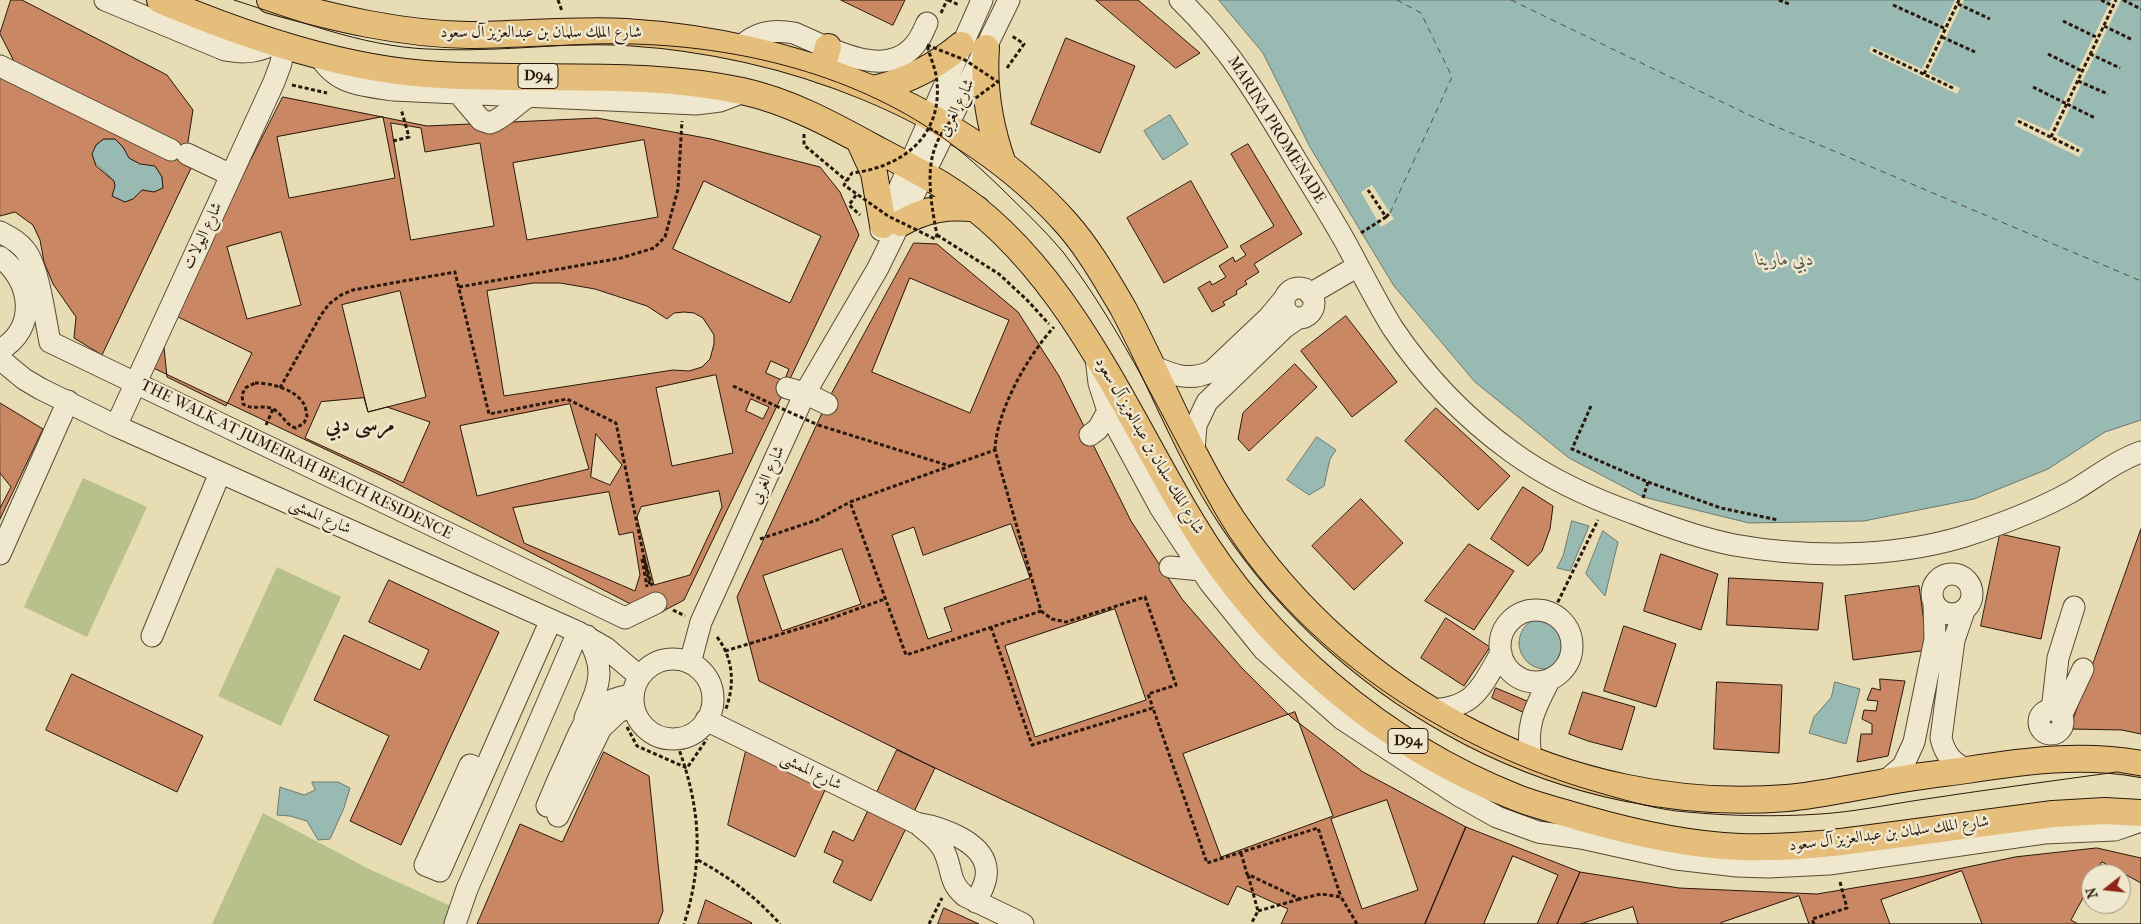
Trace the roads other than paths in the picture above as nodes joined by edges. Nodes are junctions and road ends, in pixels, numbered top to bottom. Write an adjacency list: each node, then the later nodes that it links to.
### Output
1 (105, 0): 9 (street)
2 (160, 0): 9 (main road, شارع الملك سلمان بن عبدالعزيز آل سعود / D94)
3 (270, 0): 6 (main road, شارع الملك سلمان بن عبدالعزيز آل سعود / D94)
4 (1010, 0): 10 (street, شارع الغربى)
5 (1180, 0): 28 (street, MARINA PROMENADE)
6 (314, 7): 12 (main road, شارع الملك سلمان بن عبدالعزيز آل سعود / D94)
7 (973, 7): 10 (street, شارع الغربى)
8 (927, 22): 12 (street)
9 (281, 43): 11 (main road, شارع الملك سلمان بن عبدالعزيز آل سعود / D94); 23 (street, شارع اليولات)
10 (974, 46): 15 (main road); 19 (street, شارع الغربى); 21 (main road)
11 (318, 54): 14 (main road, شارع الملك سلمان بن عبدالعزيز آل سعود / D94); 17 (street)
12 (825, 59): 15 (main road, شارع الملك سلمان بن عبدالعزيز آل سعود / D94)
13 (0, 66): 23 (street)
14 (577, 76): 16 (main road, شارع الملك سلمان بن عبدالعزيز آل سعود / D94); 18 (main road)
15 (874, 88): 19 (main road, شارع الملك سلمان بن عبدالعزيز آل سعود / D94)
16 (744, 92): 18 (street); 20 (main road, شارع الملك سلمان بن عبدالعزيز آل سعود / D94)
17 (459, 94): 18 (street); 18 (street)
18 (541, 97)
19 (937, 127): 21 (main road, شارع الملك سلمان بن عبدالعزيز آل سعود / D94); 22 (street, شارع الغربى)
20 (859, 140): 22 (main road, شارع الملك سلمان بن عبدالعزيز آل سعود / D94); 25 (main road)
21 (1003, 164): 35 (main road, شارع الملك سلمان بن عبدالعزيز آل سعود / D94)
22 (917, 171): 24 (main road, شارع الملك سلمان بن عبدالعزيز آل سعود / D94); 25 (street, شارع الغربى)
23 (231, 175): 36 (street, شارع اليولات)
24 (977, 209): 25 (main road); 33 (main road, شارع الملك سلمان بن عبدالعزيز آل سعود / D94)
25 (892, 224): 37 (street, شارع الغربى)
26 (0, 232): 36 (street, THE WALK AT JUMEIRAH BEACH RESIDENCE)
27 (0, 257): 32 (street)
28 (1358, 266): 29 (street); 46 (street, MARINA PROMENADE)
29 (1310, 294): 30 (street); 31 (street)
30 (1284, 299): 31 (street); 35 (street)
31 (1298, 318): 43 (street)
32 (0, 350)
33 (1096, 352): 40 (street); 67 (main road, شارع الملك سلمان بن عبدالعزيز آل سعود / D94)
34 (0, 359): 38 (street, شارع الممشى)
35 (1152, 366): 43 (main road, شارع الملك سلمان بن عبدالعزيز آل سعود / D94)
36 (136, 382): 41 (street, شارع اليولات); 51 (street, THE WALK AT JUMEIRAH BEACH RESIDENCE)
37 (796, 391): 39 (street); 60 (street, شارع الغربى)
38 (68, 401): 41 (street, شارع الممشى); 47 (street)
39 (827, 404)
40 (1108, 411): 42 (street); 42 (street)
41 (116, 426): 45 (street, شارع الممشى)
42 (1123, 439): 49 (street)
43 (1194, 451): 65 (main road, شارع الملك سلمان بن عبدالعزيز آل سعود / D94)
44 (2141, 452): 46 (street, MARINA PROMENADE)
45 (220, 473): 55 (street, شارع الممشى); 57 (street)
46 (1930, 544): 50 (street)
47 (0, 554)
48 (1170, 568): 49 (street)
49 (1200, 570): 58 (street)
50 (1938, 579): 52 (street); 54 (street)
51 (653, 597)
52 (1934, 604): 54 (street); 75 (street)
53 (2074, 608): 66 (street)
54 (1964, 610): 73 (street)
55 (551, 620): 56 (street, شارع الممشى); 74 (street)
56 (583, 634): 64 (street, شارع الممشى); 68 (street); 80 (street)
57 (152, 636)
58 (1264, 650): 62 (street); 67 (street)
59 (1501, 653): 63 (street); 63 (street); 65 (street)
60 (690, 663): 64 (street); 69 (street)
61 (2083, 669): 66 (street)
62 (1264, 674)
63 (1550, 679): 71 (street)
64 (631, 698): 68 (street); 68 (street); 69 (street)
65 (1429, 710): 71 (main road, شارع الملك سلمان بن عبدالعزيز آل سعود / D94)
66 (2056, 713): 70 (street)
67 (1353, 715): 76 (main road, شارع الملك سلمان بن عبدالعزيز آل سعود / D94); 77 (street)
68 (584, 723)
69 (711, 723): 78 (street, شارع الممشى)
70 (2050, 747): 72 (main road, شارع الملك سلمان بن عبدالعزيز آل سعود / D94); 73 (main road, شارع الملك سلمان بن عبدالعزيز آل سعود / D94)
71 (1532, 761): 75 (main road, شارع الملك سلمان بن عبدالعزيز آل سعود / D94)
72 (2141, 764)
73 (1970, 770): 75 (main road, شارع الملك سلمان بن عبدالعزيز آل سعود / D94)
74 (484, 771)
75 (1884, 782)
76 (2141, 813)
77 (2141, 821)
78 (916, 823): 79 (street, شارع الممشى); 79 (street, شارع الممشى)
79 (976, 902): 81 (street)
80 (455, 924)
81 (1023, 924)

